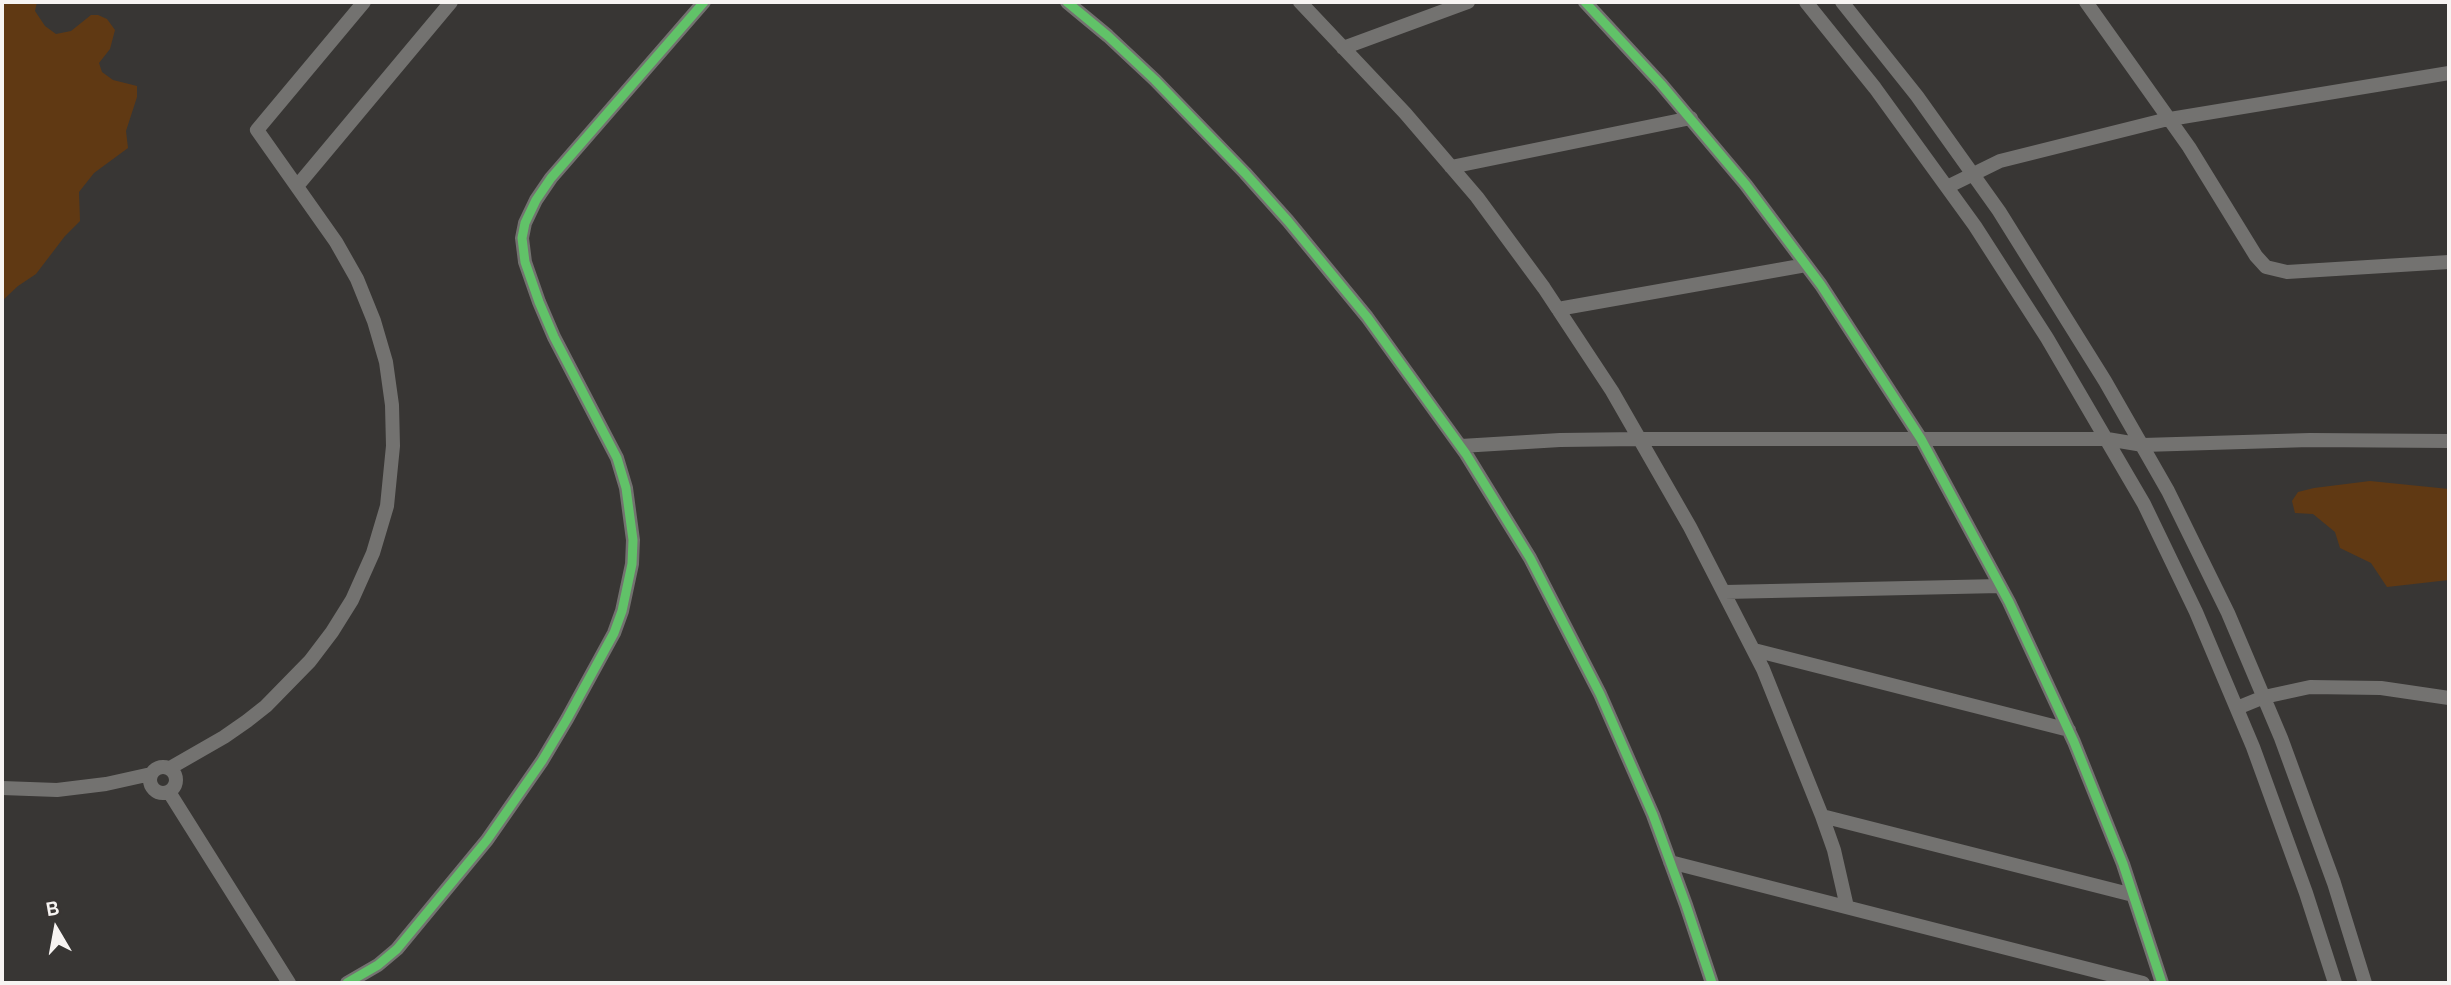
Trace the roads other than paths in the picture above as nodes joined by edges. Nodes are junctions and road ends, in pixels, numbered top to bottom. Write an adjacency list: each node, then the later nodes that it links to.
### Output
1 (365, 2): 17 (street)
2 (451, 2): 17 (street)
3 (704, 2): 44 (street)
4 (1067, 2): 27 (street)
5 (1300, 2): 11 (street)
6 (1468, 2): 11 (street)
7 (1585, 2): 13 (street)
8 (1806, 2): 18 (street)
9 (1842, 2): 16 (street)
10 (2086, 2): 14 (street)
11 (1343, 48): 15 (street)
12 (2449, 73): 14 (street)
13 (1690, 118): 15 (street); 20 (street)
14 (2168, 119): 16 (street); 19 (street)
15 (1451, 166): 21 (street)
16 (1973, 174): 18 (street); 26 (street)
17 (298, 185): 35 (street)
18 (1947, 187): 24 (street)
19 (2449, 262)
20 (1806, 265): 21 (street); 23 (street)
21 (1558, 309): 22 (street)
22 (1640, 439): 23 (street); 27 (street); 29 (street)
23 (1921, 439): 24 (street); 28 (street)
24 (2107, 439): 26 (street); 33 (street)
25 (2449, 441): 26 (street)
26 (2143, 445): 31 (street)
27 (1461, 446): 40 (street)
28 (2000, 586): 29 (street); 34 (street)
29 (1725, 592): 30 (street)
30 (1754, 650): 34 (street); 39 (street)
31 (2264, 697): 32 (street); 33 (street); 49 (street)
32 (2449, 698)
33 (2238, 708): 48 (street)
34 (2069, 730): 41 (street)
35 (170, 768): 36 (street); 38 (street)
36 (151, 774): 37 (street); 38 (street)
37 (2, 788)
38 (169, 792): 43 (street)
39 (1822, 817): 41 (street); 42 (street)
40 (1670, 862): 42 (street); 45 (street)
41 (2133, 895): 47 (street)
42 (1847, 907): 46 (street)
43 (289, 983)
44 (347, 983)
45 (1712, 983)
46 (2143, 983)
47 (2162, 983)
48 (2334, 983)
49 (2365, 983)

